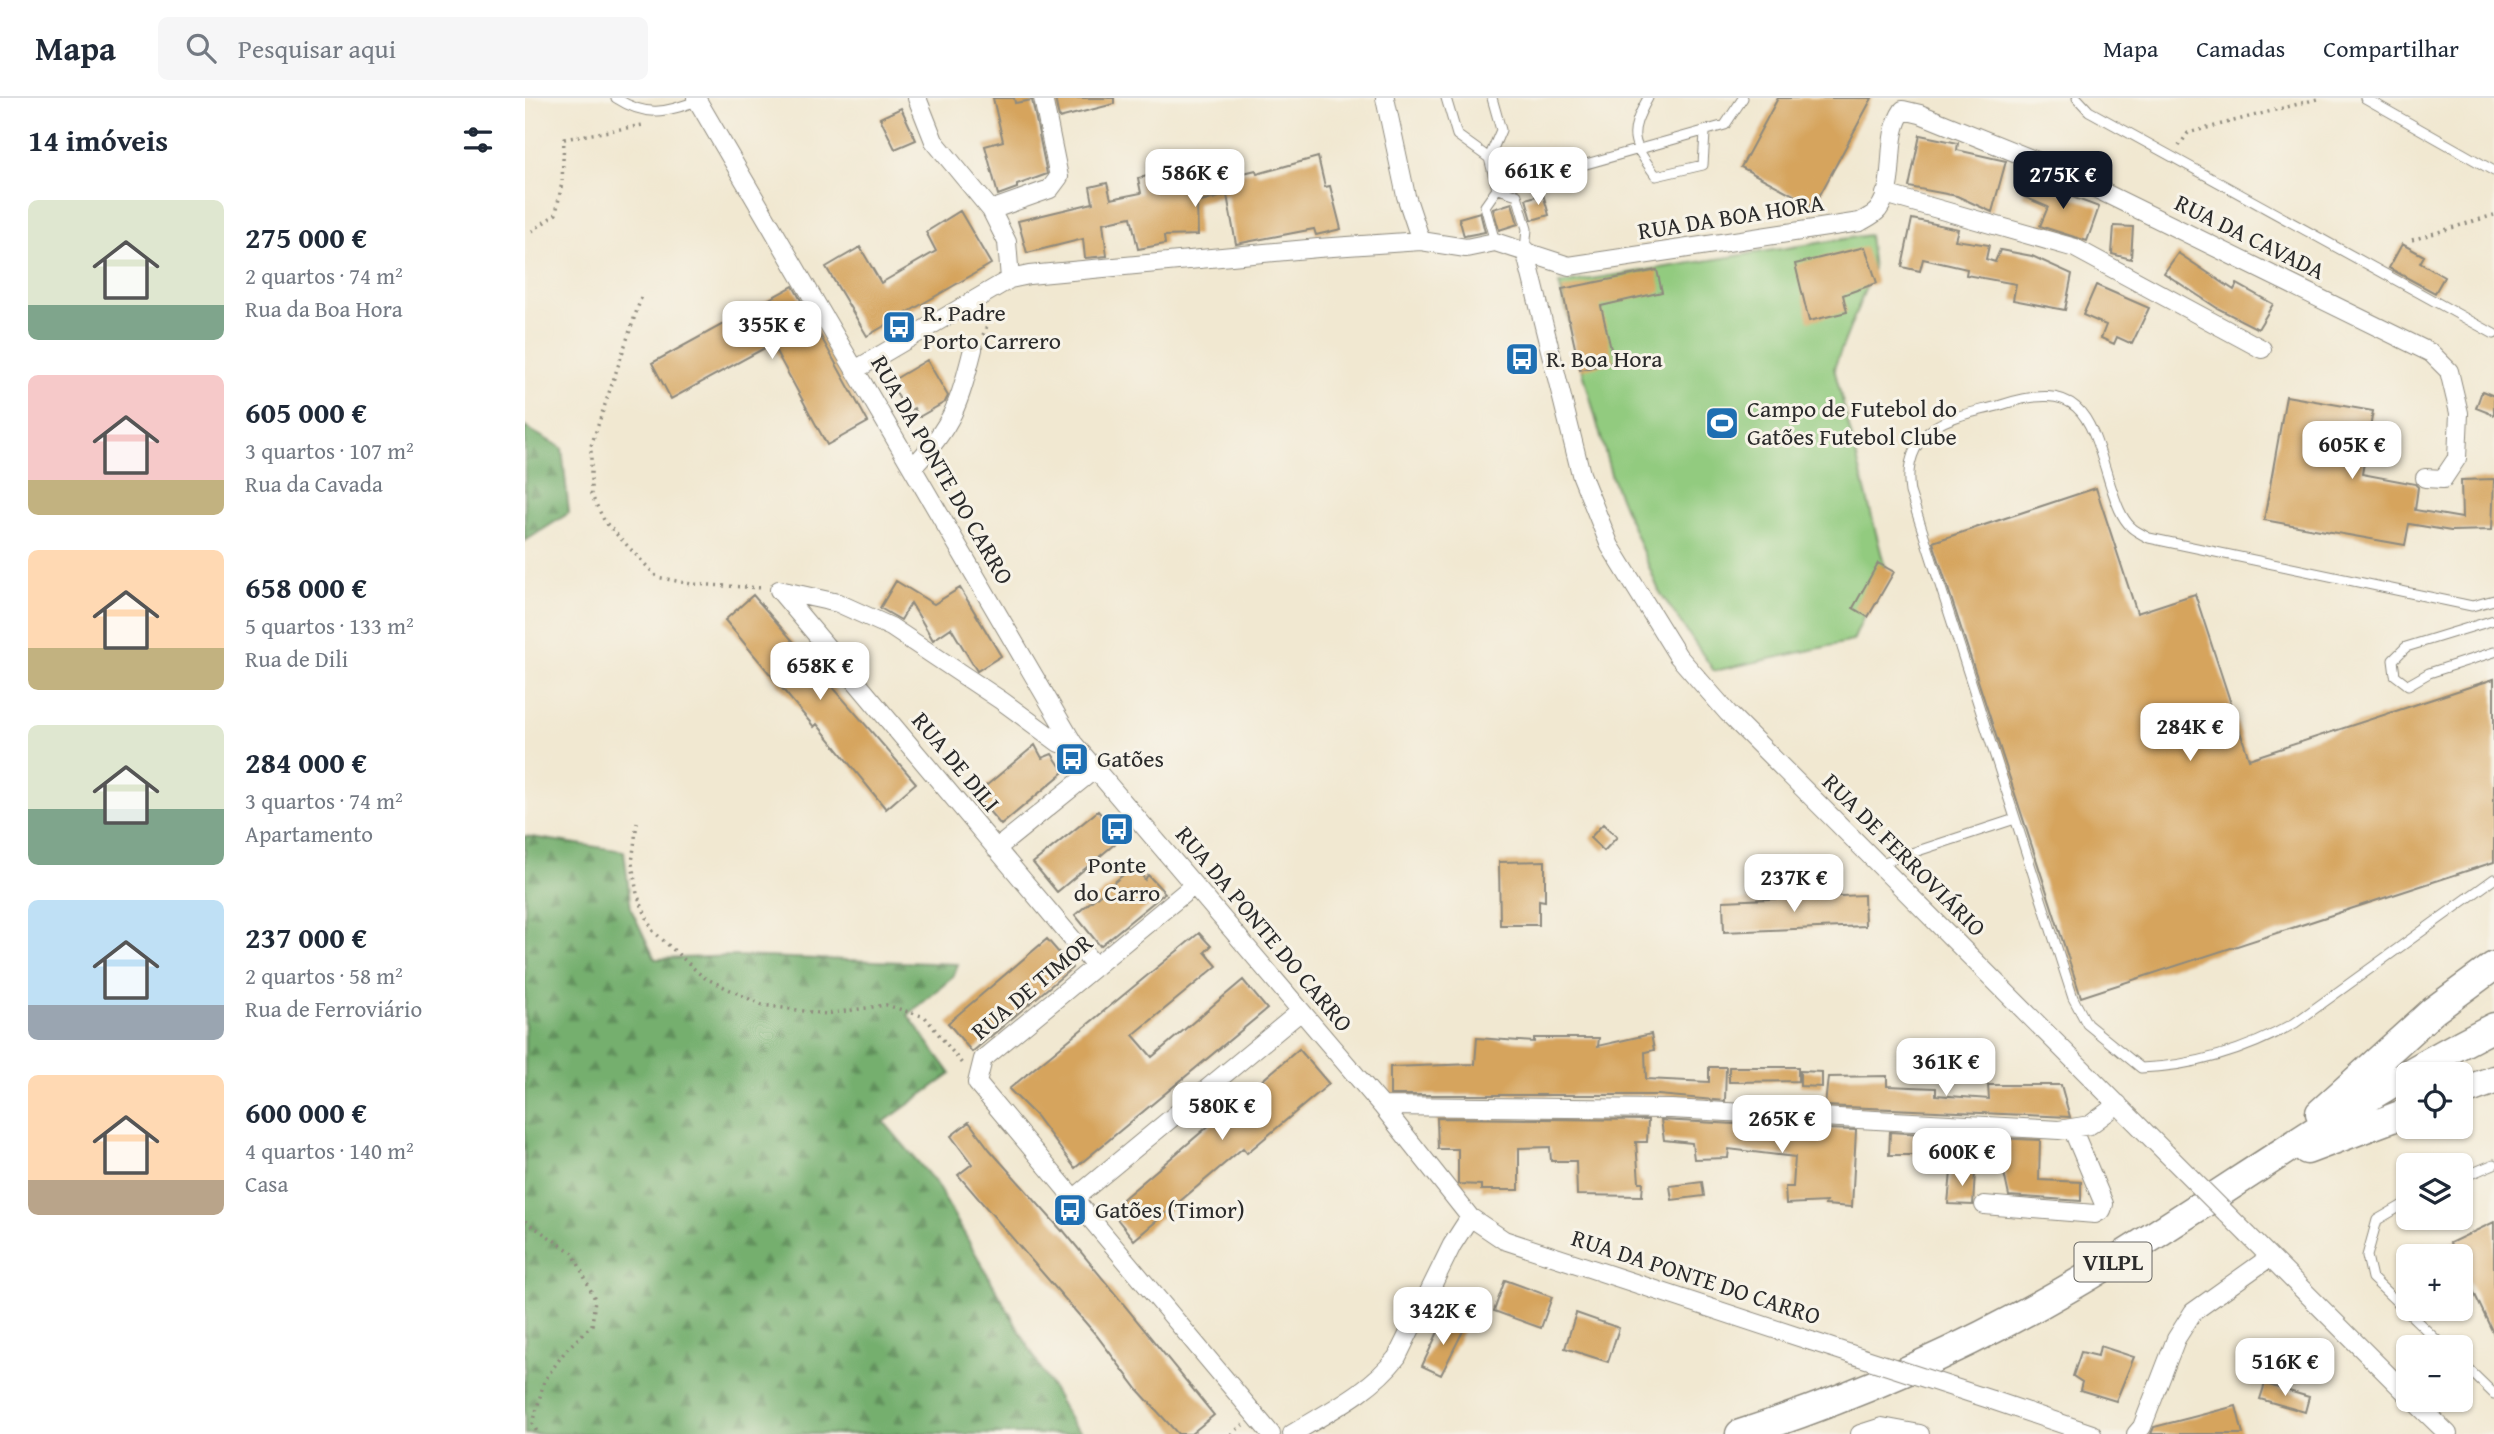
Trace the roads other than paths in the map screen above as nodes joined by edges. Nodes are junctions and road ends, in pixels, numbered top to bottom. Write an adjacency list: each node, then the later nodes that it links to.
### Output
1 (616, 98): 11 (lane)
2 (917, 98): 18 (street)
3 (1043, 98): 18 (street)
4 (1385, 98): 19 (street)
5 (1446, 98): 14 (lane)
6 (1492, 98): 14 (lane)
7 (1648, 98): 13 (lane)
8 (1743, 98): 12 (lane)
9 (2077, 98): 23 (lane)
10 (2365, 98): 15 (lane)
11 (696, 99): 26 (street, RUA DA PONTE DO CARRO)
12 (1705, 132): 13 (lane); 13 (lane)
13 (1638, 150): 16 (lane)
14 (1489, 158): 16 (lane)
15 (2494, 171)
16 (1497, 189): 20 (lane); 21 (lane)
17 (1885, 194): 21 (street, RUA DA BOA HORA); 25 (street); 28 (street, RUA DA CAVADA)
18 (991, 210): 22 (street)
19 (1421, 241): 20 (street, RUA DA BOA HORA); 22 (street, RUA DA BOA HORA)
20 (1495, 242): 21 (street, RUA DA BOA HORA)
21 (1525, 250): 36 (street, RUA DE FERROVIÁRIO)
22 (1010, 279): 26 (street, RUA DA BOA HORA)
23 (2494, 334)
24 (974, 349): 27 (street)
25 (2262, 349)
26 (855, 370): 27 (street, RUA DA PONTE DO CARRO)
27 (913, 467): 32 (street, RUA DA PONTE DO CARRO)
28 (2425, 478)
29 (2494, 600): 34 (lane)
30 (2494, 620): 31 (lane)
31 (2494, 652)
32 (1073, 743): 33 (street, RUA DA PONTE DO CARRO); 35 (street, RUA DE DILI)
33 (1095, 769): 35 (street); 38 (street, RUA DA PONTE DO CARRO)
34 (2015, 819): 36 (lane); 37 (lane)
35 (996, 849): 40 (street, RUA DE DILI)
36 (1878, 864): 47 (street, RUA DE FERROVIÁRIO)
37 (2494, 879)
38 (1194, 885): 40 (street, RUA DE TIMOR); 41 (street, RUA DA PONTE DO CARRO)
39 (2494, 966): 51 (highway)
40 (1095, 967): 54 (street, RUA DE TIMOR)
41 (1301, 1011): 48 (street, RUA DA PONTE DO CARRO); 54 (street)
42 (2494, 1015): 44 (lane, VILPL)
43 (2494, 1025): 44 (highway, VILPL)
44 (2462, 1043): 51 (highway, VILPL)
45 (2494, 1080): 46 (highway)
46 (2473, 1088)
47 (2118, 1104): 50 (street); 58 (street, RUA DE FERROVIÁRIO, bridge)
48 (1382, 1106): 50 (street); 57 (street, RUA DA PONTE DO CARRO)
49 (2396, 1117): 51 (highway)
50 (2072, 1128): 55 (street)
51 (2267, 1160): 66 (highway, VILPL)
52 (2494, 1164): 53 (lane)
53 (2473, 1173)
54 (1076, 1197): 64 (street)
55 (1984, 1205)
56 (2396, 1209): 59 (lane)
57 (1470, 1217): 65 (street); 69 (street, RUA DA PONTE DO CARRO, bridge)
58 (2270, 1257): 61 (street, RUA DE FERROVIÁRIO); 70 (street)
59 (2431, 1335)
60 (2473, 1374): 62 (lane)
61 (2396, 1383)
62 (2494, 1394)
63 (2425, 1412): 71 (street)
64 (1271, 1434)
65 (1292, 1434)
66 (1740, 1434)
67 (1860, 1434): 68 (street)
68 (1920, 1434)
69 (2092, 1434)
70 (2137, 1434)
71 (2448, 1434)

